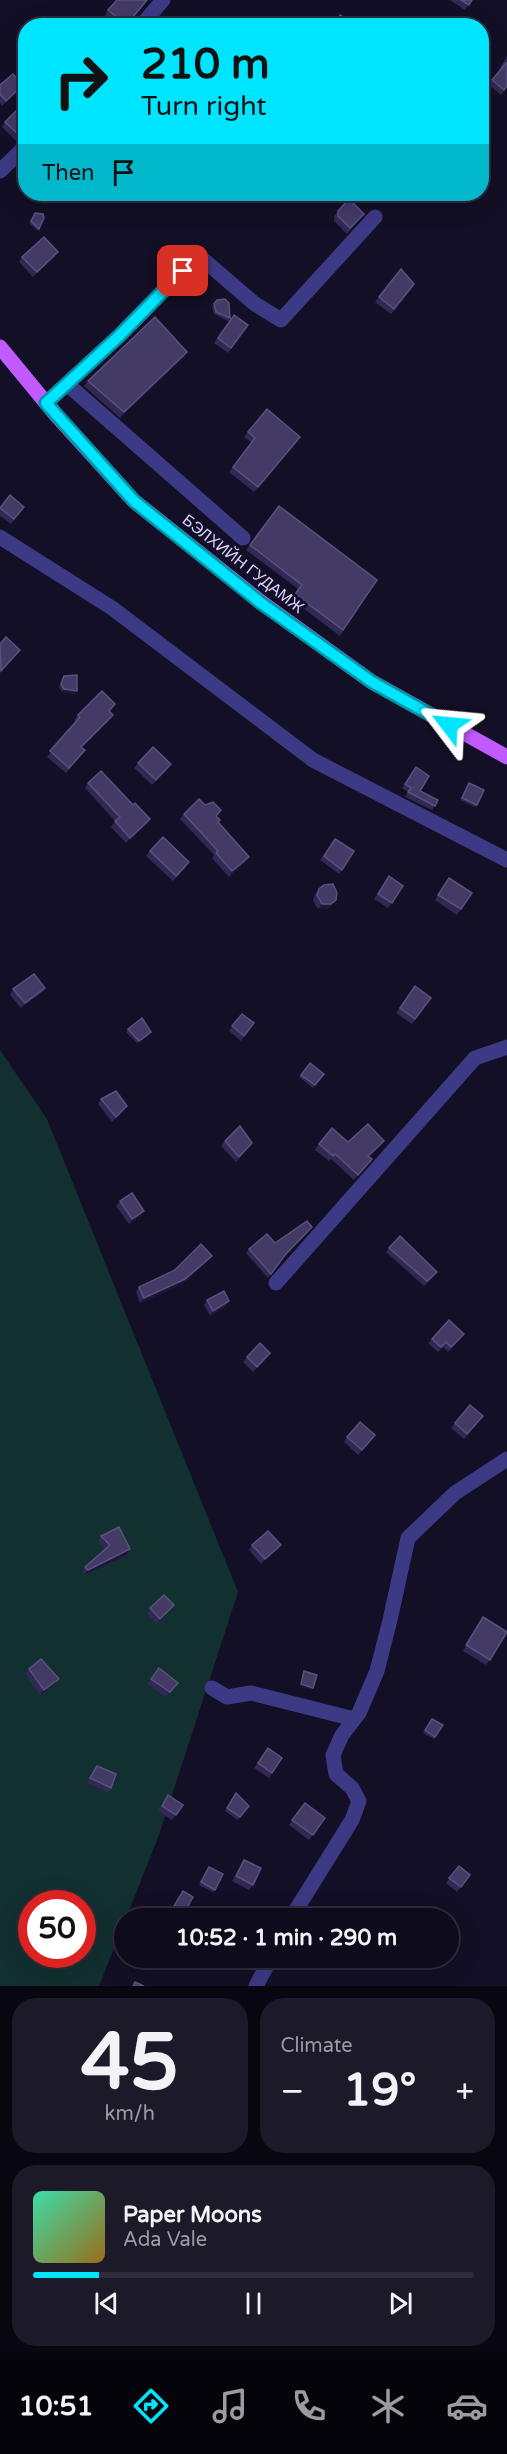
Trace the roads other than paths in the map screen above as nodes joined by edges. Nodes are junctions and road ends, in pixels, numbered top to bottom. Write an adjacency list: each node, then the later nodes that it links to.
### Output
1 (163, 0): 2 (street)
2 (148, 18)
3 (18, 154): 4 (street)
4 (0, 171)
5 (375, 217): 7 (street)
6 (0, 347): 8 (main road, БЭЛХИЙН ГУДАМЖ)
7 (67, 384): 8 (street); 10 (street)
8 (46, 403): 11 (main road, БЭЛХИЙН ГУДАМЖ)
9 (0, 537): 12 (street)
10 (243, 538)
11 (507, 757)
12 (507, 860)
13 (507, 1047): 14 (street)
14 (276, 1283)
15 (507, 1459): 17 (street)
16 (212, 1688): 17 (street)
17 (354, 1719): 18 (street)
18 (297, 1908)
19 (266, 1968): 20 (street)
20 (256, 1986)

